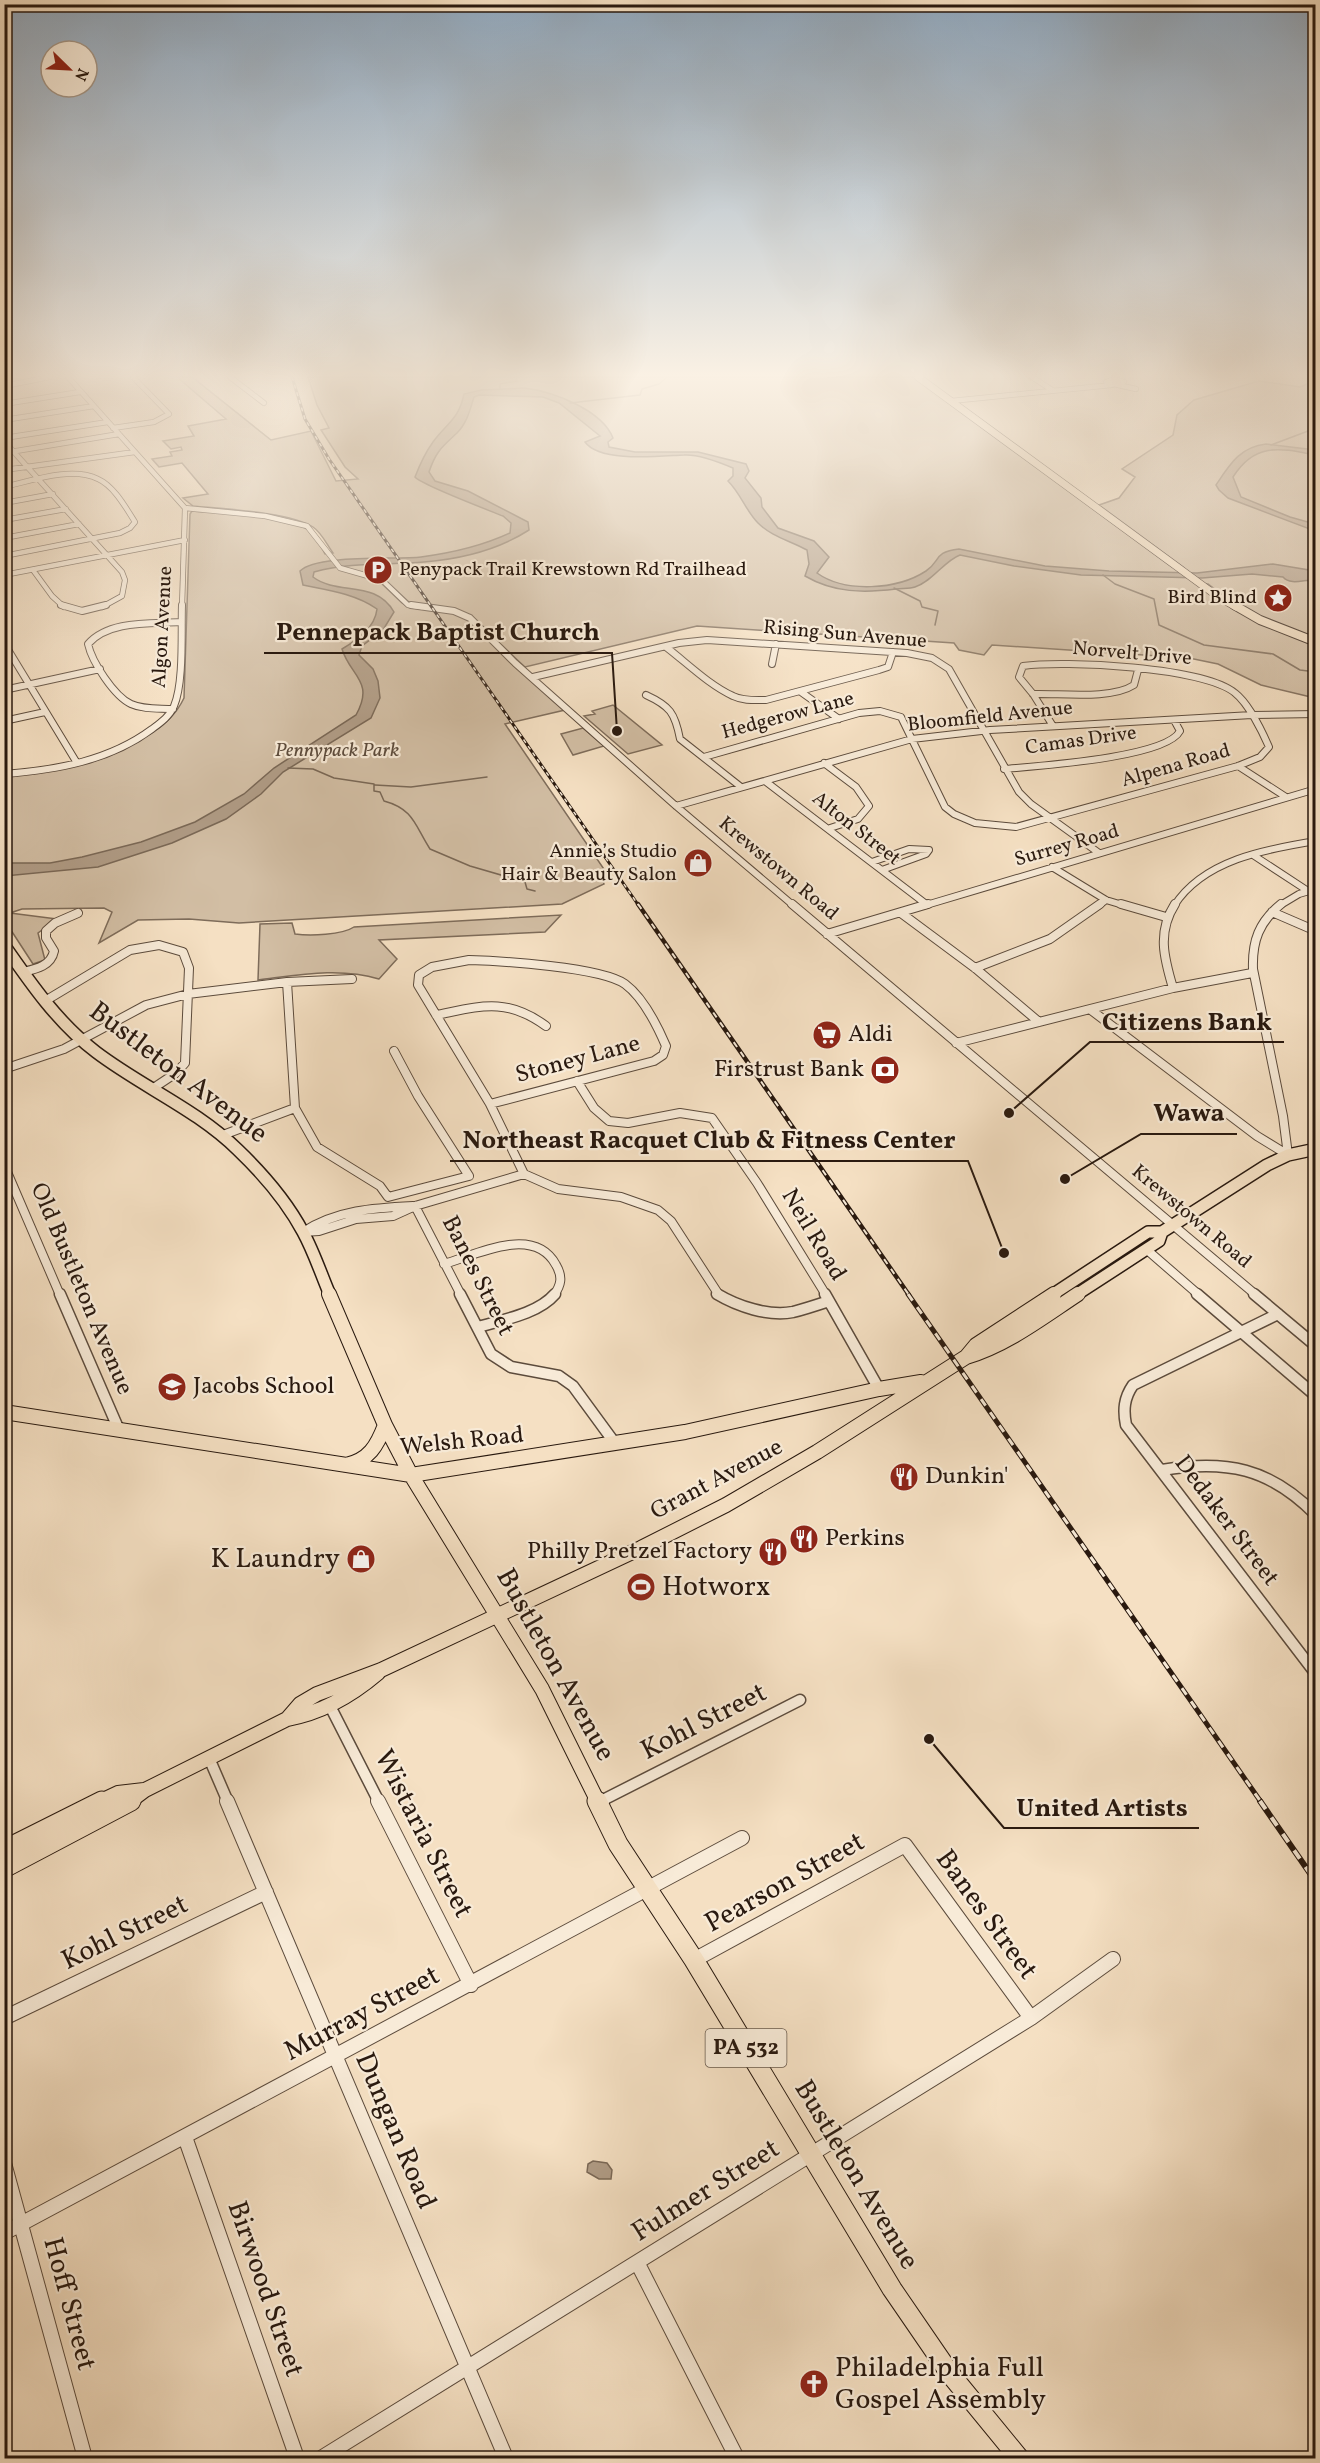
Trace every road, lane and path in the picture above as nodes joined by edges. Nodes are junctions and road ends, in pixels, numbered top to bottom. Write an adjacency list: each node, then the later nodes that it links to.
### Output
1 (111, 492): 11 (street)
2 (171, 492): 6 (street)
3 (1075, 492): 18 (main road)
4 (53, 494): 5 (street); 7 (street)
5 (4, 503)
6 (185, 508): 12 (street, Algon Avenue); 28 (street, Krewstown Road)
7 (66, 509): 8 (street); 9 (street)
8 (4, 520)
9 (79, 524): 10 (street); 11 (street)
10 (4, 538)
11 (94, 539): 13 (street); 14 (street)
12 (185, 540): 13 (street); 17 (street, Algon Avenue)
13 (108, 555): 15 (street); 15 (street)
14 (4, 556)
15 (33, 570): 16 (street)
16 (4, 575)
17 (180, 622): 26 (street); 34 (street, Algon Avenue)
18 (1316, 642)
19 (4, 643): 23 (street)
20 (776, 644): 21 (street, Rising Sun Avenue); 22 (street, Rising Sun Avenue); 25 (street)
21 (666, 647): 28 (street, Rising Sun Avenue); 31 (street)
22 (893, 652): 31 (street); 43 (street, Rising Sun Avenue)
23 (14, 658): 24 (street); 29 (street)
24 (4, 660)
25 (772, 664)
26 (100, 669): 29 (street); 34 (street)
27 (1138, 670): 32 (street); 32 (street, Norvelt Drive); 38 (street, Norvelt Drive)
28 (533, 677): 55 (street, Krewstown Road)
29 (29, 684): 30 (street); 35 (street)
30 (4, 690)
31 (801, 692): 39 (street)
32 (1034, 694): 42 (street)
33 (646, 695): 45 (street)
34 (173, 709): 46 (street)
35 (45, 712): 41 (street); 46 (street)
36 (882, 712): 39 (street, Hedgerow Lane); 44 (street, Alpena Road)
37 (1316, 714): 38 (street, Bloomfield Avenue)
38 (1252, 715): 40 (street, Bloomfield Avenue); 48 (street, Alpena Road)
39 (839, 719): 45 (street, Hedgerow Lane)
40 (1174, 720): 42 (street, Bloomfield Avenue); 49 (street, Camas Drive)
41 (4, 721)
42 (1053, 726): 43 (street, Bloomfield Avenue)
43 (982, 730): 44 (street, Bloomfield Avenue); 49 (street, Rising Sun Avenue)
44 (912, 739): 47 (street, Bloomfield Avenue); 56 (street, Alpena Road)
45 (704, 757): 52 (street)
46 (77, 763): 50 (street)
47 (824, 763): 51 (street, Bloomfield Avenue); 57 (street)
48 (1238, 766): 54 (street); 56 (street, Alpena Road)
49 (1004, 769): 56 (street, Rising Sun Avenue)
50 (4, 774)
51 (765, 781): 52 (street, Bloomfield Avenue); 57 (street, Alton Street)
52 (741, 787): 55 (street, Bloomfield Avenue)
53 (1316, 789): 54 (street, Surrey Road)
54 (1286, 796): 59 (street, Surrey Road)
55 (676, 806): 72 (street, Krewstown Road)
56 (1051, 818): 59 (street, Rising Sun Avenue)
57 (830, 828): 61 (street, Alton Street)
58 (1316, 842): 60 (street)
59 (1099, 853): 62 (street, Surrey Road)
60 (1253, 855): 64 (street); 70 (street)
61 (872, 862): 63 (street, Alton Street); 63 (street)
62 (1052, 867): 65 (street); 66 (street, Surrey Road)
63 (882, 870): 66 (street, Alton Street)
64 (1312, 890): 67 (street)
65 (1106, 900): 70 (street); 74 (street)
66 (926, 904): 69 (street, Surrey Road)
67 (1272, 912): 71 (street); 76 (street)
68 (78, 913): 75 (street)
69 (901, 913): 72 (street, Surrey Road); 74 (street)
70 (1166, 917): 79 (street)
71 (1316, 931)
72 (827, 934): 87 (street, Krewstown Road)
73 (4, 945): 75 (main road, Bustleton Avenue)
74 (975, 968): 84 (street)
75 (23, 972): 81 (main road, Bustleton Avenue)
76 (1252, 973): 79 (street); 96 (street)
77 (352, 979): 78 (street)
78 (287, 982): 80 (street); 93 (street)
79 (1173, 988): 82 (street)
80 (188, 994): 81 (street); 86 (street); 91 (street)
81 (45, 1000): 86 (main road, Bustleton Avenue)
82 (1091, 1010): 84 (street); 96 (street)
83 (436, 1015): 85 (street); 90 (street, Stoney Lane); 92 (street)
84 (1039, 1022): 87 (street)
85 (546, 1026)
86 (81, 1040): 89 (street); 91 (main road, Bustleton Avenue)
87 (956, 1043): 100 (street, Krewstown Road)
88 (394, 1051): 93 (street)
89 (4, 1069)
90 (577, 1081): 92 (street, Stoney Lane); 105 (street, Neil Road)
91 (152, 1089): 94 (main road, Bustleton Avenue)
92 (490, 1104): 98 (street)
93 (295, 1108): 94 (street)
94 (223, 1135): 101 (main road, Bustleton Avenue)
95 (1316, 1149): 96 (main road)
96 (1288, 1155): 100 (main road, Grant Avenue)
97 (4, 1165): 118 (street, Old Bustleton Avenue)
98 (524, 1174): 99 (street); 105 (street)
99 (416, 1206): 101 (street); 104 (street, Banes Street)
100 (1173, 1224): 102 (main road, Grant Avenue); 106 (street, Krewstown Road)
101 (303, 1232): 117 (main road, Bustleton Avenue)
102 (1161, 1232): 103 (main road, Grant Avenue); 110 (main road, Grant Avenue)
103 (1146, 1249): 108 (street); 110 (main road, Grant Avenue)
104 (444, 1264): 107 (street, Banes Street); 107 (street)
105 (829, 1302): 112 (street, Neil Road)
106 (1278, 1314): 108 (street); 109 (street, Krewstown Road)
107 (478, 1328): 119 (street, Banes Street)
108 (1242, 1332): 114 (street); 121 (street, Dedaker Street)
109 (1316, 1346)
110 (966, 1357): 111 (main road, Grant Avenue)
111 (928, 1381): 112 (main road, Welsh Road); 115 (main road, Grant Avenue)
112 (879, 1389): 113 (main road, Welsh Road)
113 (850, 1395): 115 (main road, Welsh Road); 119 (main road, Welsh Road)
114 (1316, 1396)
115 (888, 1405): 124 (main road, Grant Avenue)
116 (4, 1412): 118 (main road, Welsh Road)
117 (385, 1425): 120 (main road); 122 (main road, Bustleton Avenue)
118 (119, 1430): 120 (main road, Welsh Road)
119 (614, 1442): 122 (main road, Welsh Road)
120 (342, 1466): 122 (main road, Welsh Road)
121 (1162, 1470): 123 (street); 126 (street, Dedaker Street)
122 (411, 1475): 124 (main road, Bustleton Avenue / PA 532)
123 (1316, 1515)
124 (497, 1615): 125 (main road, Grant Avenue); 132 (main road, Bustleton Avenue / PA 532)
125 (381, 1670): 128 (main road, Grant Avenue); 129 (main road, Grant Avenue)
126 (1316, 1674)
127 (800, 1700): 132 (street, Kohl Street)
128 (329, 1704): 129 (main road, Grant Avenue); 141 (street, Wistaria Street)
129 (287, 1719): 130 (main road, Grant Avenue)
130 (209, 1758): 131 (main road, Grant Avenue); 138 (street, Dungan Road)
131 (145, 1790): 135 (main road, Grant Avenue); 136 (main road, Grant Avenue)
132 (598, 1803): 137 (main road, Bustleton Avenue / PA 532)
133 (742, 1838): 137 (street, Murray Street)
134 (900, 1848): 140 (street, Pearson Street); 143 (street, Banes Street)
135 (4, 1850)
136 (4, 1868)
137 (648, 1890): 140 (main road, Bustleton Avenue / PA 532); 141 (street, Murray Street)
138 (266, 1892): 142 (street, Kohl Street); 144 (street, Dungan Road)
139 (1113, 1959): 143 (street, Fulmer Street)
140 (694, 1960): 146 (main road, Bustleton Avenue / PA 532)
141 (471, 1985): 144 (street, Murray Street)
142 (4, 2018)
143 (1031, 2018): 146 (street, Fulmer Street)
144 (336, 2057): 145 (street, Murray Street); 151 (street, Dungan Road)
145 (185, 2137): 148 (street, Murray Street); 153 (street, Birwood Street)
146 (811, 2155): 150 (street, Fulmer Street); 157 (main road, Bustleton Avenue / PA 532)
147 (4, 2163): 148 (street, Hoff Street)
148 (21, 2224): 149 (street, Murray Street); 152 (street, Hoff Street)
149 (4, 2233)
150 (638, 2264): 151 (street, Fulmer Street); 156 (street)
151 (467, 2369): 154 (street, Fulmer Street); 155 (street, Dungan Road)
152 (85, 2458)
153 (297, 2458)
154 (321, 2458)
155 (506, 2458)
156 (738, 2458)
157 (1019, 2458)

